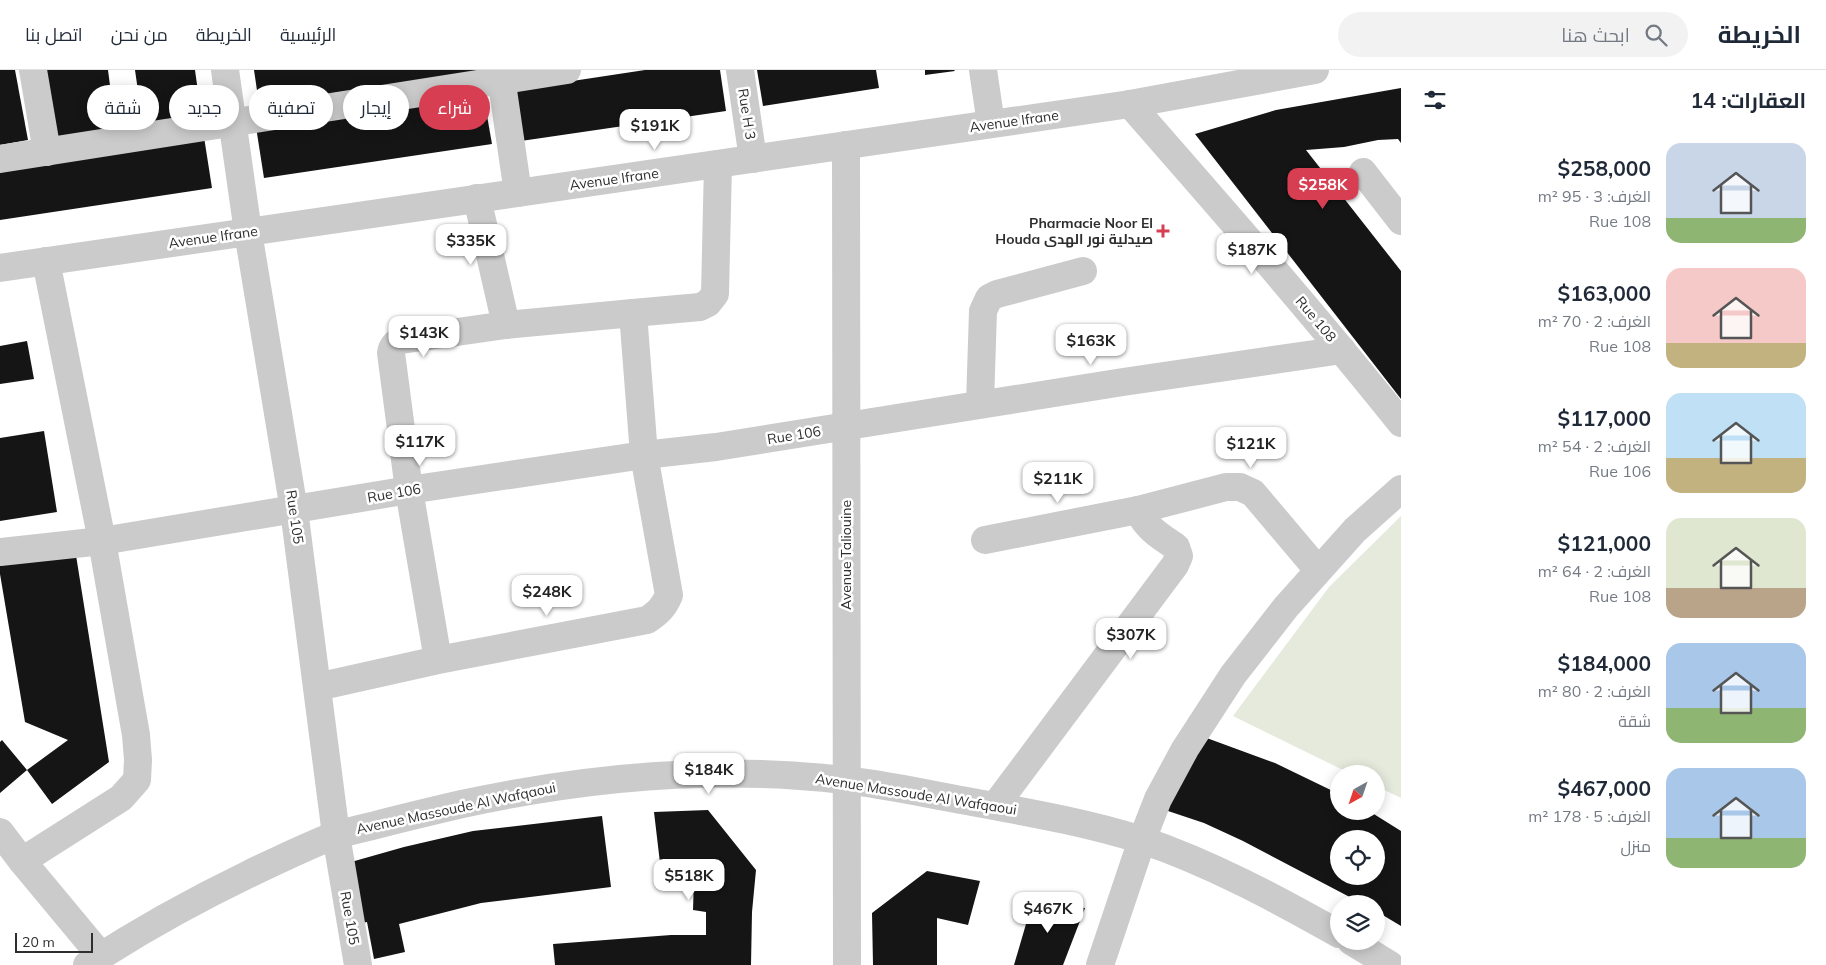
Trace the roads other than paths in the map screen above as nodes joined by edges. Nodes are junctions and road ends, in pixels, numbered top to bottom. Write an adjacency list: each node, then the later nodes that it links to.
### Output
1 (33, 70): 15 (street)
2 (225, 70): 8 (street, Rue 105)
3 (567, 70): 7 (street)
4 (740, 70): 17 (street, Rue H 3)
5 (983, 70): 11 (street)
6 (1315, 70): 9 (street, Avenue Ifrane)
7 (500, 75): 10 (street); 20 (street)
8 (227, 85)
9 (1130, 104): 11 (street, Avenue Ifrane); 29 (street, Rue 108)
10 (239, 121)
11 (991, 124): 14 (street, Avenue Ifrane)
12 (183, 130): 15 (street)
13 (234, 130): 23 (street, Rue 105)
14 (846, 145): 17 (street, Avenue Ifrane); 32 (street, Avenue Taliouine)
15 (47, 152): 16 (street)
16 (0, 159)
17 (754, 159): 18 (street, Avenue Ifrane)
18 (718, 164): 20 (street, Avenue Ifrane); 27 (street)
19 (1363, 172): 22 (street)
20 (518, 192): 21 (street, Avenue Ifrane)
21 (477, 198): 23 (street, Avenue Ifrane); 28 (street)
22 (1401, 221)
23 (248, 232): 24 (street, Avenue Ifrane); 36 (street, Rue 105)
24 (46, 262): 25 (street, Avenue Ifrane); 39 (street)
25 (0, 268)
26 (1083, 271): 30 (street)
27 (633, 313): 28 (street); 33 (street)
28 (506, 325): 35 (street)
29 (1342, 350): 30 (street, Rue 106); 31 (street, Rue 108)
30 (980, 404): 32 (street, Rue 106)
31 (1401, 424)
32 (846, 426): 33 (street, Rue 106); 44 (street, Avenue Taliouine)
33 (644, 455): 35 (street, Rue 106); 42 (street)
34 (1401, 488): 41 (street)
35 (409, 490): 36 (street, Rue 106); 42 (street)
36 (294, 510): 39 (street, Rue 106); 43 (street, Rue 105)
37 (1138, 510): 38 (street); 41 (street); 45 (street)
38 (985, 540)
39 (102, 541): 40 (street, Rue 106); 49 (street)
40 (0, 552)
41 (1318, 570): 48 (street)
42 (438, 660): 43 (street)
43 (317, 687): 47 (street, Rue 105)
44 (846, 780): 45 (street, Avenue Massoude Al Wafqaoui); 47 (street, Avenue Massoude Al Wafqaoui); 54 (street, Avenue Taliouine)
45 (995, 806): 48 (street, Avenue Massoude Al Wafqaoui)
46 (0, 832): 49 (street)
47 (336, 835): 52 (street, Avenue Massoude Al Wafqaoui); 53 (street, Rue 105)
48 (1142, 840): 50 (street, Avenue Massoude Al Wafqaoui); 55 (street)
49 (22, 861): 52 (street)
50 (1330, 929)
51 (1366, 950): 56 (street)
52 (94, 960)
53 (358, 965)
54 (848, 965)
55 (1100, 965)
56 (1390, 965)

